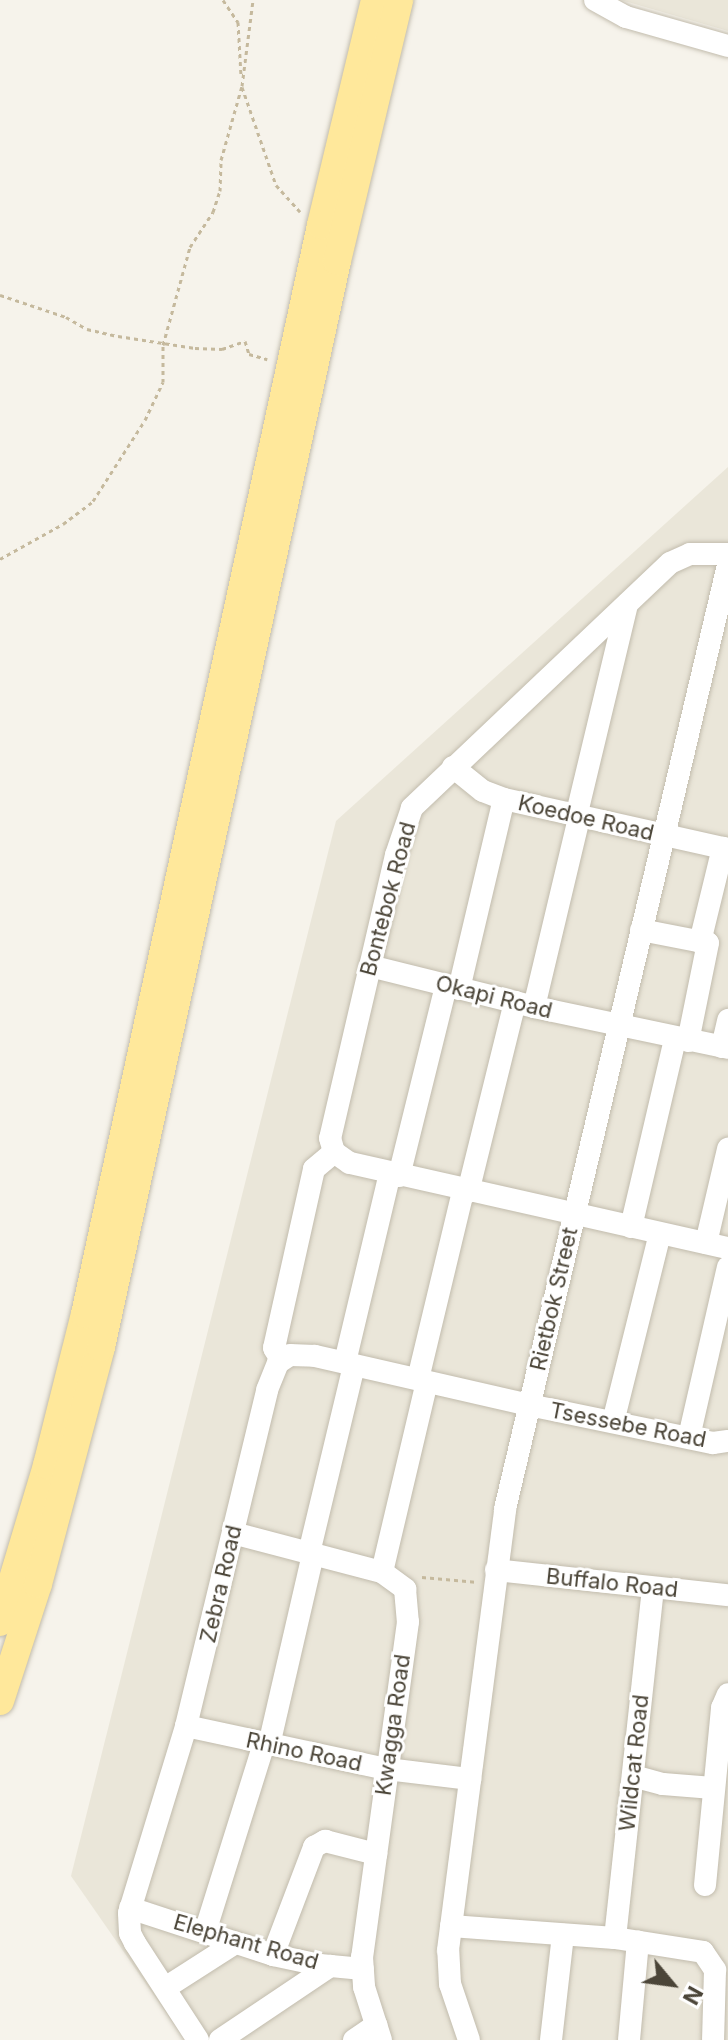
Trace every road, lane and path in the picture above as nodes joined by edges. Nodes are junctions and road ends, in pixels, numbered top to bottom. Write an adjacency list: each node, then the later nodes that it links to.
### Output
1 (223, 0): 7 (path)
2 (253, 0): 7 (path)
3 (375, 0): 8 (main road)
4 (399, 0): 55 (main road)
5 (595, 0): 6 (street)
6 (728, 46)
7 (242, 86): 8 (path); 10 (path)
8 (321, 225): 53 (main road)
9 (0, 295): 10 (path)
10 (163, 345): 11 (path); 13 (path)
11 (249, 354)
12 (728, 554): 15 (street, Bontebok Road)
13 (0, 559)
14 (728, 565): 19 (street, Rietbok Street)
15 (627, 603): 16 (street, Bontebok Road); 18 (street)
16 (453, 767): 17 (street, Koedoe Road); 23 (street, Bontebok Road)
17 (504, 799): 18 (street, Koedoe Road); 24 (street)
18 (578, 817): 19 (street, Koedoe Road); 25 (street)
19 (663, 836): 20 (street, Koedoe Road); 21 (street, Rietbok Street)
20 (725, 849): 22 (street)
21 (641, 930): 22 (street); 27 (street, Rietbok Street)
22 (700, 942): 28 (street)
23 (370, 966): 24 (street, Okapi Road); 31 (street, Bontebok Road)
24 (452, 987): 25 (street, Okapi Road); 32 (street)
25 (524, 1005): 27 (street, Okapi Road); 33 (street)
26 (728, 1020): 29 (street)
27 (618, 1026): 28 (street); 34 (street, Rietbok Street)
28 (682, 1040): 29 (street); 35 (street)
29 (725, 1047)
30 (728, 1149): 37 (street)
31 (334, 1152): 32 (street); 40 (street)
32 (394, 1175): 33 (street); 41 (street)
33 (465, 1191): 34 (street); 42 (street)
34 (574, 1216): 35 (street); 43 (street, Rietbok Street)
35 (631, 1227): 36 (street)
36 (660, 1234): 37 (street); 44 (street)
37 (706, 1243): 38 (street)
38 (728, 1248)
39 (728, 1267): 45 (street)
40 (281, 1360): 41 (street); 47 (street, Zebra Road)
41 (350, 1364): 42 (street); 48 (street)
42 (422, 1381): 43 (street); 49 (street)
43 (529, 1405): 44 (street, Tsessebe Road); 50 (street, Rietbok Street)
44 (613, 1422): 45 (street, Tsessebe Road)
45 (689, 1437): 46 (street, Tsessebe Road)
46 (728, 1441)
47 (233, 1533): 48 (street); 56 (street, Zebra Road)
48 (311, 1554): 49 (street); 57 (street)
49 (390, 1576): 50 (path); 58 (street, Kwagga Road)
50 (495, 1577): 51 (street, Buffalo Road); 60 (street, Rietbok Street)
51 (653, 1588): 52 (street, Buffalo Road); 59 (street, Wildcat Road)
52 (728, 1595)
53 (0, 1622)
54 (728, 1694): 61 (street)
55 (0, 1701)
56 (186, 1726): 57 (street, Rhino Road); 64 (street, Zebra Road)
57 (267, 1744): 58 (street, Rhino Road); 66 (street)
58 (387, 1769): 60 (street, Rhino Road); 62 (street, Kwagga Road)
59 (633, 1776): 61 (street); 68 (street, Wildcat Road)
60 (470, 1779): 65 (street, Rietbok Street)
61 (713, 1788): 63 (street)
62 (376, 1854): 71 (street); 73 (street, Kwagga Road)
63 (705, 1885)
64 (130, 1908): 66 (street, Elephant Road); 74 (street, Zebra Road)
65 (451, 1926): 67 (street); 79 (street, Rietbok Street)
66 (205, 1932): 70 (street, Elephant Road)
67 (563, 1935): 68 (street); 80 (street)
68 (615, 1938): 69 (street)
69 (638, 1941): 81 (street); 82 (street)
70 (235, 1943): 71 (street, Elephant Road); 74 (street)
71 (273, 1955): 72 (street, Elephant Road)
72 (330, 1966): 73 (street, Elephant Road); 77 (street)
73 (363, 1969): 75 (street, Kwagga Road)
74 (165, 1988): 76 (street, Zebra Road)
75 (378, 2032): 78 (street)
76 (198, 2040)
77 (220, 2040)
78 (354, 2040)
79 (469, 2040)
80 (551, 2040)
81 (629, 2040)
82 (713, 2040)

